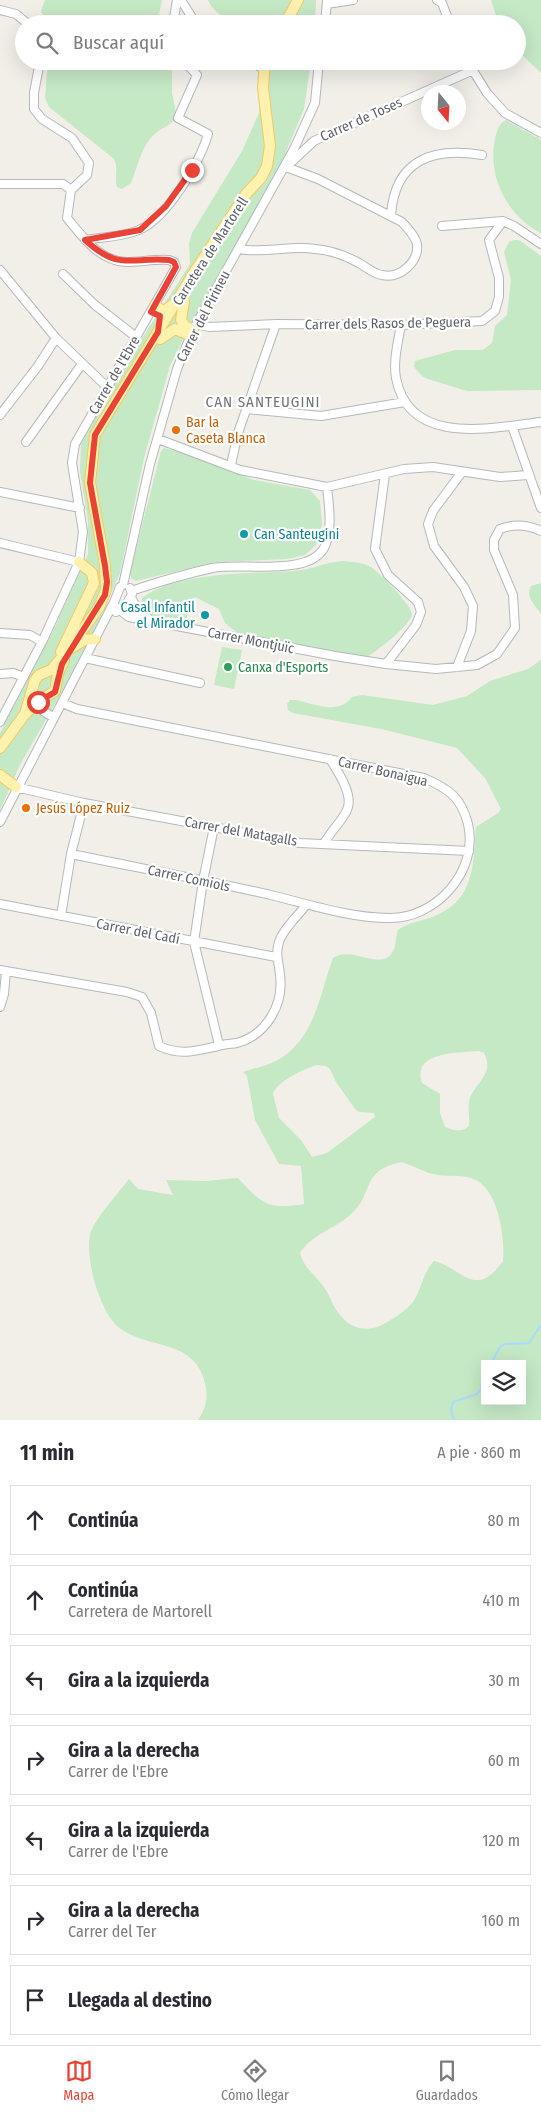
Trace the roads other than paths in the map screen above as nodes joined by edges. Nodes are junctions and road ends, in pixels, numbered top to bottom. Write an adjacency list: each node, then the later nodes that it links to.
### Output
1 (177, 0): 9 (street)
2 (181, 0): 10 (street)
3 (298, 0): 11 (main road)
4 (353, 0): 6 (street)
5 (441, 1): 13 (street)
6 (327, 2): 12 (street)
7 (0, 10): 8 (street)
8 (17, 15)
9 (174, 15)
10 (190, 15)
11 (289, 15)
12 (326, 15)
13 (446, 15)
14 (38, 70): 23 (street)
15 (192, 70): 27 (street)
16 (265, 70): 32 (main road, Carretera de Martorell)
17 (319, 70): 21 (street, Carrer del Pirineu)
18 (471, 71): 19 (street); 21 (street, Carrer de Toses)
19 (541, 133)
20 (482, 154): 24 (street)
21 (286, 167): 24 (street); 29 (street, Carrer del Pirineu)
22 (0, 184): 23 (street)
23 (71, 190): 27 (street)
24 (391, 215): 29 (street)
25 (503, 221): 26 (street); 28 (street); 35 (street, Carrer dels Rasos de Peguera)
26 (442, 226)
27 (85, 240): 33 (street, Carrer de l'Ebre)
28 (541, 244)
29 (238, 249): 36 (street, Carrer del Pirineu)
30 (0, 270): 38 (street)
31 (63, 274): 39 (street)
32 (181, 301): 33 (main road); 36 (main road); 37 (main road, Carretera de Martorell)
33 (159, 312): 37 (main road, Carretera de Martorell); 39 (street, Carrer de l'Ebre); 40 (main road)
34 (276, 324): 35 (street, Carrer dels Rasos de Peguera); 36 (street, Carrer dels Rasos de Peguera); 44 (street)
35 (401, 325): 43 (street)
36 (193, 330): 37 (main road); 48 (street, Carrer del Pirineu)
37 (159, 335): 40 (main road); 50 (main road, Carretera de Martorell)
38 (56, 338): 41 (street); 45 (street)
39 (136, 338): 42 (street, Carrer de l'Ebre)
40 (153, 351): 50 (main road)
41 (82, 364): 42 (street); 49 (street)
42 (107, 387): 57 (street, Carrer de l'Ebre)
43 (405, 402): 44 (street); 47 (street)
44 (246, 409): 51 (street)
45 (0, 415)
46 (541, 422): 47 (street)
47 (512, 426): 54 (street)
48 (158, 439): 51 (street); 62 (street, Carrer del Pirineu)
49 (26, 442)
50 (93, 447): 71 (main road, Carretera de Martorell)
51 (231, 465): 55 (street)
52 (462, 472): 53 (street); 54 (street); 75 (street)
53 (385, 474): 55 (street); 74 (street)
54 (528, 475): 58 (street)
55 (327, 487): 63 (street)
56 (0, 492): 57 (street)
57 (80, 508): 61 (street, Carrer de l'Ebre)
58 (541, 508)
59 (541, 531): 75 (street, Carrer Montjuïc)
60 (0, 544): 61 (street)
61 (79, 562): 70 (street, Carrer de l'Ebre); 73 (main road)
62 (123, 585): 63 (street); 64 (street, Carrer del Pirineu)
63 (131, 594): 65 (street, Carrer del Pirineu); 66 (street)
64 (113, 604): 65 (street); 67 (street, Carrer del Pirineu)
65 (119, 610): 66 (street, Carrer Montjuïc); 67 (street, Carrer del Pirineu)
66 (155, 621): 74 (street, Carrer Montjuïc)
67 (104, 623): 69 (street, Carrer del Pirineu)
68 (0, 633): 70 (street)
69 (95, 639): 71 (main road); 72 (street, Carrer del Pirineu)
70 (42, 642): 78 (street, Carrer de l'Ebre)
71 (70, 648): 73 (main road, Carretera de Martorell); 79 (main road)
72 (85, 658): 80 (street); 83 (street, Carrer del Pirineu)
73 (58, 662): 76 (main road, Carretera de Martorell)
74 (386, 664): 75 (street, Carrer Montjuïc)
75 (457, 667)
76 (46, 673): 79 (main road); 81 (main road)
77 (0, 674): 78 (street)
78 (24, 677): 87 (street, Carrer de l'Ebre)
79 (56, 682): 82 (main road)
80 (200, 683)
81 (34, 686): 82 (main road); 85 (main road)
82 (48, 696): 85 (main road)
83 (62, 703): 86 (street, Carrer del Pirineu); 91 (street, Carrer Bonaigua)
84 (39, 708): 86 (street)
85 (25, 714): 88 (main road)
86 (54, 718): 93 (street, Carrer del Pirineu)
87 (0, 722)
88 (10, 735): 89 (main road); 90 (main road)
89 (0, 748)
90 (0, 757)
91 (330, 759): 97 (street); 98 (street, Carrer Bonaigua)
92 (0, 775): 93 (main road)
93 (16, 787): 94 (street, Carrer del Matagalls); 95 (street, Carrer del Pirineu)
94 (84, 803): 96 (street, Carrer del Matagalls); 99 (street)
95 (0, 822)
96 (214, 827): 97 (street, Carrer del Matagalls); 100 (street)
97 (325, 842): 98 (street, Carrer del Matagalls)
98 (469, 851): 102 (street, Carrer Bonaigua)
99 (71, 854): 100 (street, Carrer Comiols); 103 (street)
100 (203, 880): 102 (street, Carrer Comiols); 104 (street)
101 (0, 904): 103 (street, Carrer del Cadí)
102 (306, 905): 105 (street)
103 (61, 916): 104 (street, Carrer del Cadí)
104 (194, 942): 105 (street, Carrer del Cadí); 110 (street)
105 (276, 957): 110 (street)
106 (2, 972): 107 (street); 108 (street)
107 (15, 973): 108 (street); 110 (street)
108 (5, 987): 109 (street)
109 (0, 1006)
110 (219, 1045)

